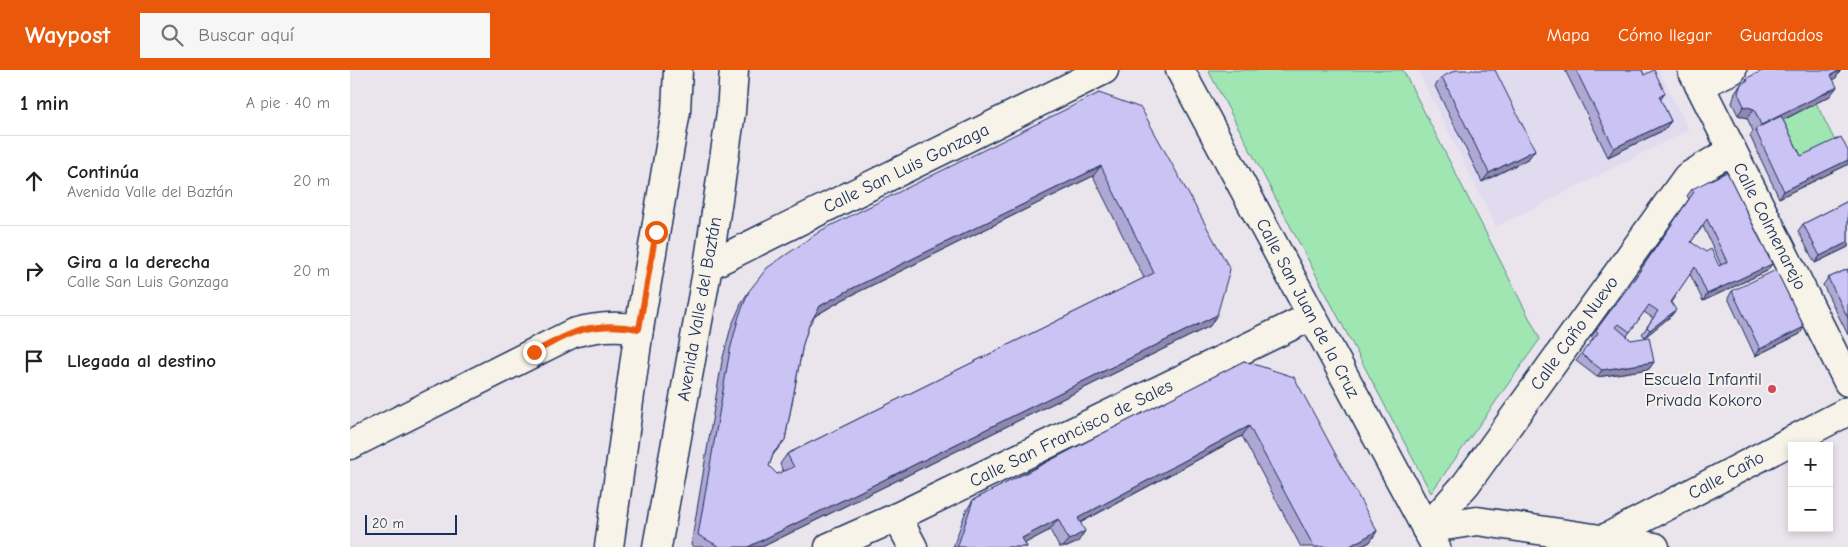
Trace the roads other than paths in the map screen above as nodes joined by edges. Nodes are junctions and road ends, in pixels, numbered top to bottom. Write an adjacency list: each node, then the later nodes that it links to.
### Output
1 (678, 70): 10 (street)
2 (734, 70): 8 (street, Avenida Valle del Baztán)
3 (1104, 70): 8 (street, Calle San Luis Gonzaga)
4 (1180, 70): 9 (street, Calle San Juan de la Cruz)
5 (1732, 70): 6 (street)
6 (1696, 78): 7 (street, Calle Colmenarejo)
7 (1732, 150): 11 (street, Calle Colmenarejo); 15 (street, Calle Caño Nuevo)
8 (708, 266): 18 (street, Avenida Valle del Baztán)
9 (1312, 316): 14 (street, Calle San Francisco de Sales); 15 (street, Calle San Juan de la Cruz)
10 (639, 329): 13 (street); 17 (street)
11 (1845, 367)
12 (1848, 411): 16 (street, Calle Caño)
13 (350, 445)
14 (898, 517): 19 (street, Calle San Francisco de Sales); 20 (street)
15 (1431, 538): 16 (street)
16 (1604, 539): 21 (street)
17 (610, 547)
18 (657, 547)
19 (829, 547)
20 (913, 547)
21 (1655, 547)

